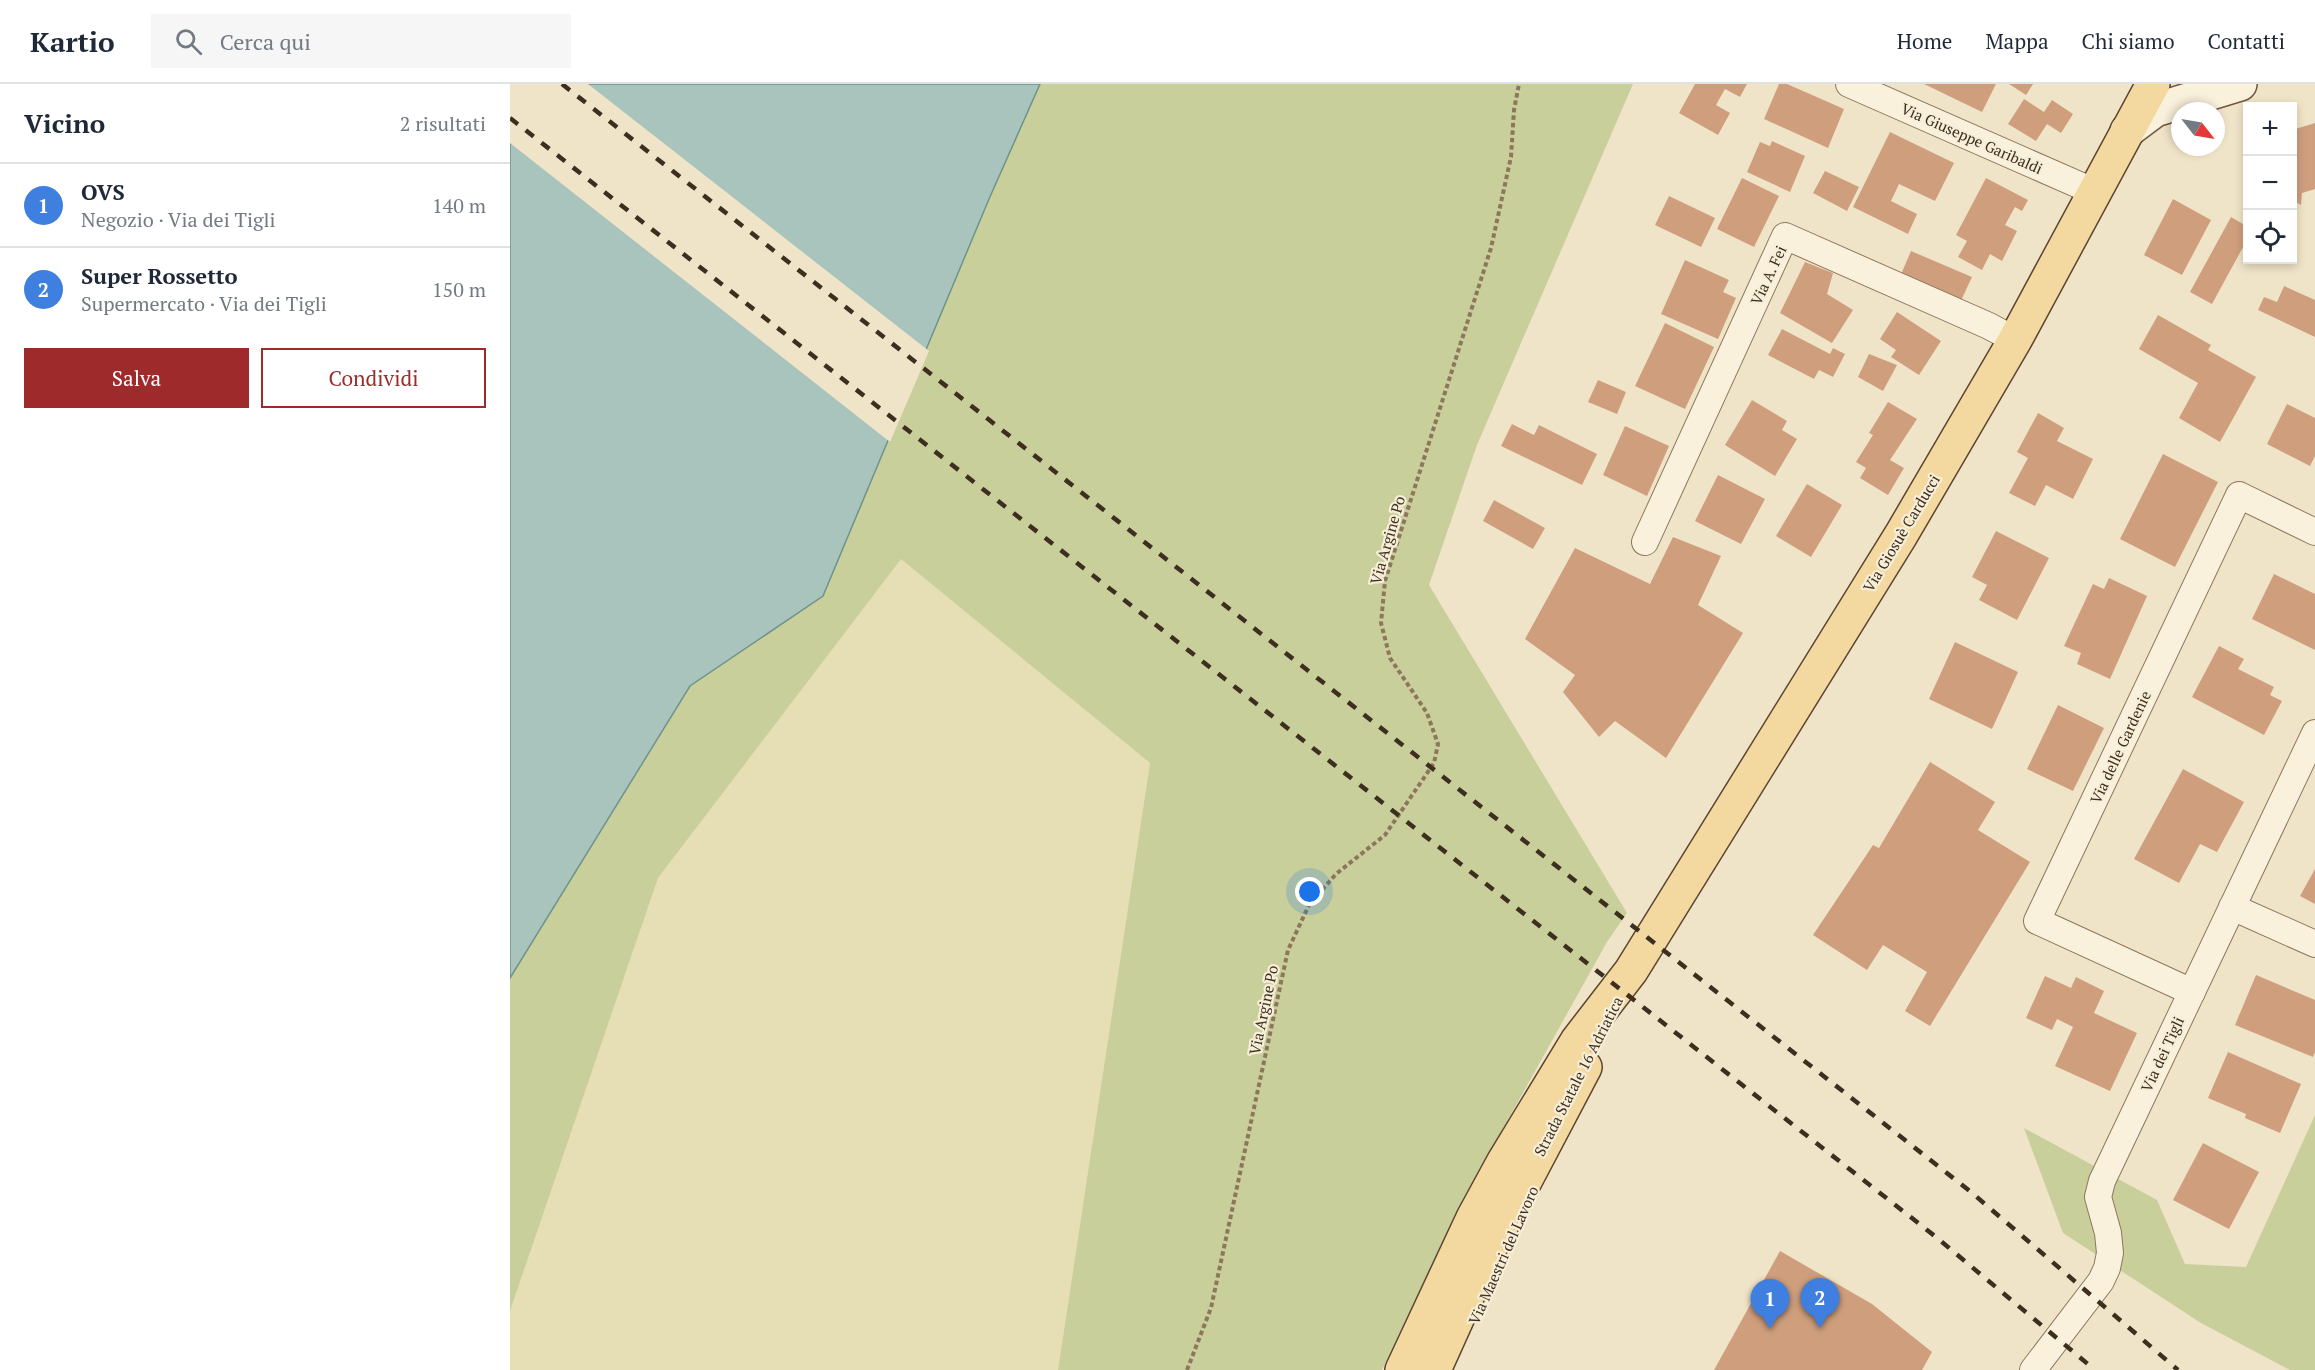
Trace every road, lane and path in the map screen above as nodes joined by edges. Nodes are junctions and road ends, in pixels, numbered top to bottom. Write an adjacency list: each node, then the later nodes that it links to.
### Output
1 (1519, 84): 16 (path, Via Argine Po)
2 (1849, 84): 6 (street, Via Giuseppe Garibaldi)
3 (2153, 84): 5 (main road, Via Giosuè Carducci)
4 (2240, 84): 5 (main road)
5 (2127, 131): 6 (main road, Via Giosuè Carducci)
6 (2095, 192): 7 (main road, Via Giosuè Carducci)
7 (2015, 340): 9 (street, Via A. Fei); 13 (main road, Via Giosuè Carducci)
8 (2315, 532): 14 (street, Via delle Gardenie)
9 (1645, 542)
10 (2315, 733): 11 (street, Via dei Tigli)
11 (2232, 907): 12 (street); 14 (street, Via dei Tigli)
12 (2315, 944)
13 (1631, 971): 15 (main road, Strada Statale 16 Adriatica); 17 (main road, Strada Statale 16 Adriatica)
14 (2192, 993): 20 (street, Via dei Tigli)
15 (1563, 1106): 18 (main road, Strada Statale 16 Adriatica); 19 (street, Via Maestri del Lavoro)
16 (1187, 1370)
17 (1402, 1370)
18 (1434, 1370)
19 (1452, 1370)
20 (2033, 1370)

